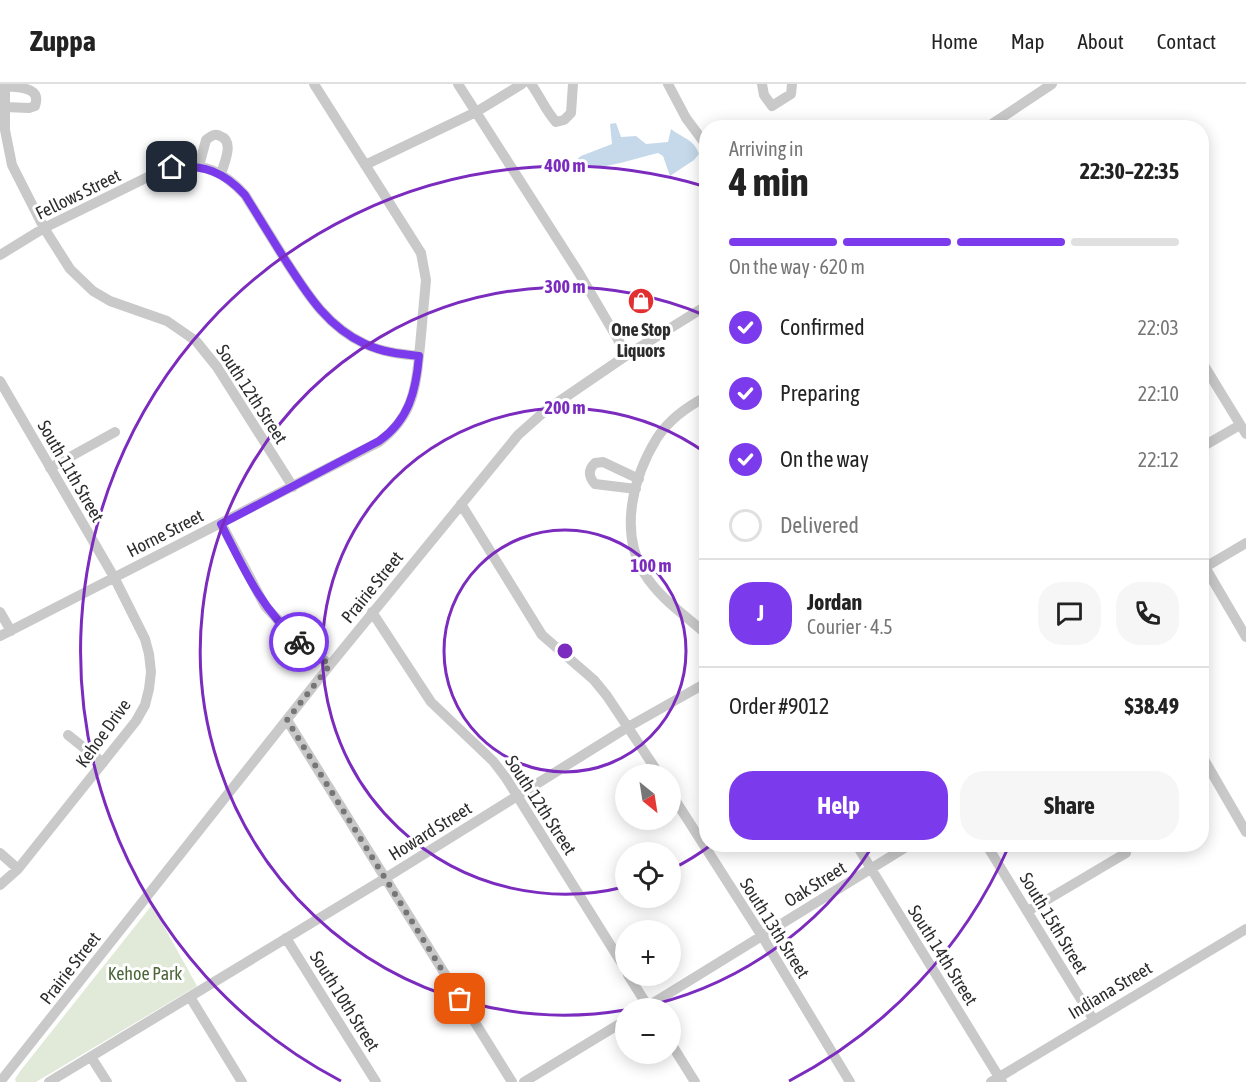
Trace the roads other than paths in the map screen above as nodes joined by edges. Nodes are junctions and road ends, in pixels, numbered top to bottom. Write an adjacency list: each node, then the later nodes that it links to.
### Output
1 (314, 84): 15 (street, Horne Street)
2 (458, 84): 12 (street)
3 (522, 84): 12 (street)
4 (531, 84): 5 (street)
5 (573, 84)
6 (668, 84): 14 (street)
7 (762, 84): 8 (street)
8 (792, 84)
9 (1053, 84): 13 (street)
10 (5, 85): 11 (street, South 12th Street); 11 (street)
11 (5, 107): 18 (street, South 12th Street)
12 (476, 112): 15 (street); 21 (street)
13 (999, 120)
14 (699, 136)
15 (365, 165): 22 (street, Horne Street)
16 (204, 168): 17 (street); 17 (street); 18 (street, Fellows Street)
17 (221, 174): 22 (street)
18 (44, 228): 19 (street, Fellows Street); 30 (street, South 12th Street)
19 (0, 255)
20 (699, 310): 21 (street, Prairie Street)
21 (627, 355): 31 (street, Prairie Street)
22 (419, 356): 30 (street, Horne Street)
23 (1209, 374): 26 (street)
24 (0, 381): 29 (street, South 11th Street)
25 (699, 401): 39 (street)
26 (1243, 430): 28 (street)
27 (115, 432): 29 (street)
28 (1209, 444)
29 (50, 468): 35 (street, South 11th Street)
30 (293, 487): 32 (street, Horne Street)
31 (461, 504): 38 (street, Prairie Street); 46 (street)
32 (221, 524): 35 (street, Horne Street); 43 (street)
33 (1246, 543): 34 (street)
34 (1209, 565)
35 (114, 578): 40 (street, Horne Street); 48 (street, Kehoe Drive)
36 (1209, 578): 42 (street)
37 (0, 612): 40 (street)
38 (372, 612): 43 (street, Prairie Street); 51 (street, South 12th Street)
39 (699, 628)
40 (11, 631): 41 (street, Horne Street)
41 (0, 636)
42 (1246, 637)
43 (330, 665): 45 (street, Prairie Street)
44 (699, 687): 46 (street, Howard Street)
45 (287, 720): 63 (street); 77 (street, Prairie Street)
46 (628, 727): 49 (street); 51 (street, Howard Street)
47 (68, 735): 48 (street)
48 (103, 763): 61 (street, Kehoe Drive)
49 (652, 764)
50 (1209, 768): 53 (street)
51 (518, 796): 63 (street, Howard Street); 69 (street, South 12th Street)
52 (681, 809): 54 (street, South 13th Street)
53 (1246, 832)
54 (699, 837)
55 (708, 852): 67 (street, South 13th Street)
56 (861, 852): 62 (street, South 14th Street)
57 (898, 852): 62 (street, Oak Street)
58 (991, 852): 65 (street, South 15th Street)
59 (0, 853): 61 (street)
60 (1126, 853): 65 (street)
61 (18, 869): 64 (street, Kehoe Drive)
62 (871, 869): 67 (street, Oak Street); 76 (street, South 14th Street)
63 (384, 879): 68 (street, Howard Street); 82 (street)
64 (0, 885)
65 (1028, 911): 72 (street, South 15th Street)
66 (1246, 929): 72 (street, Indiana Street)
67 (762, 936): 71 (street, Oak Street); 85 (street, South 13th Street)
68 (286, 938): 70 (street, Howard Street); 81 (street, South 10th Street)
69 (615, 952)
70 (190, 997): 74 (street, Howard Street); 80 (street)
71 (662, 998)
72 (1093, 1019): 76 (street, Indiana Street)
73 (615, 1027): 83 (street)
74 (92, 1057): 78 (street, Howard Street); 79 (street)
75 (681, 1060): 84 (street)
76 (998, 1080)
77 (0, 1082)
78 (48, 1082)
79 (107, 1082)
80 (242, 1082)
81 (376, 1082)
82 (512, 1082)
83 (524, 1082)
84 (695, 1082)
85 (850, 1082)

